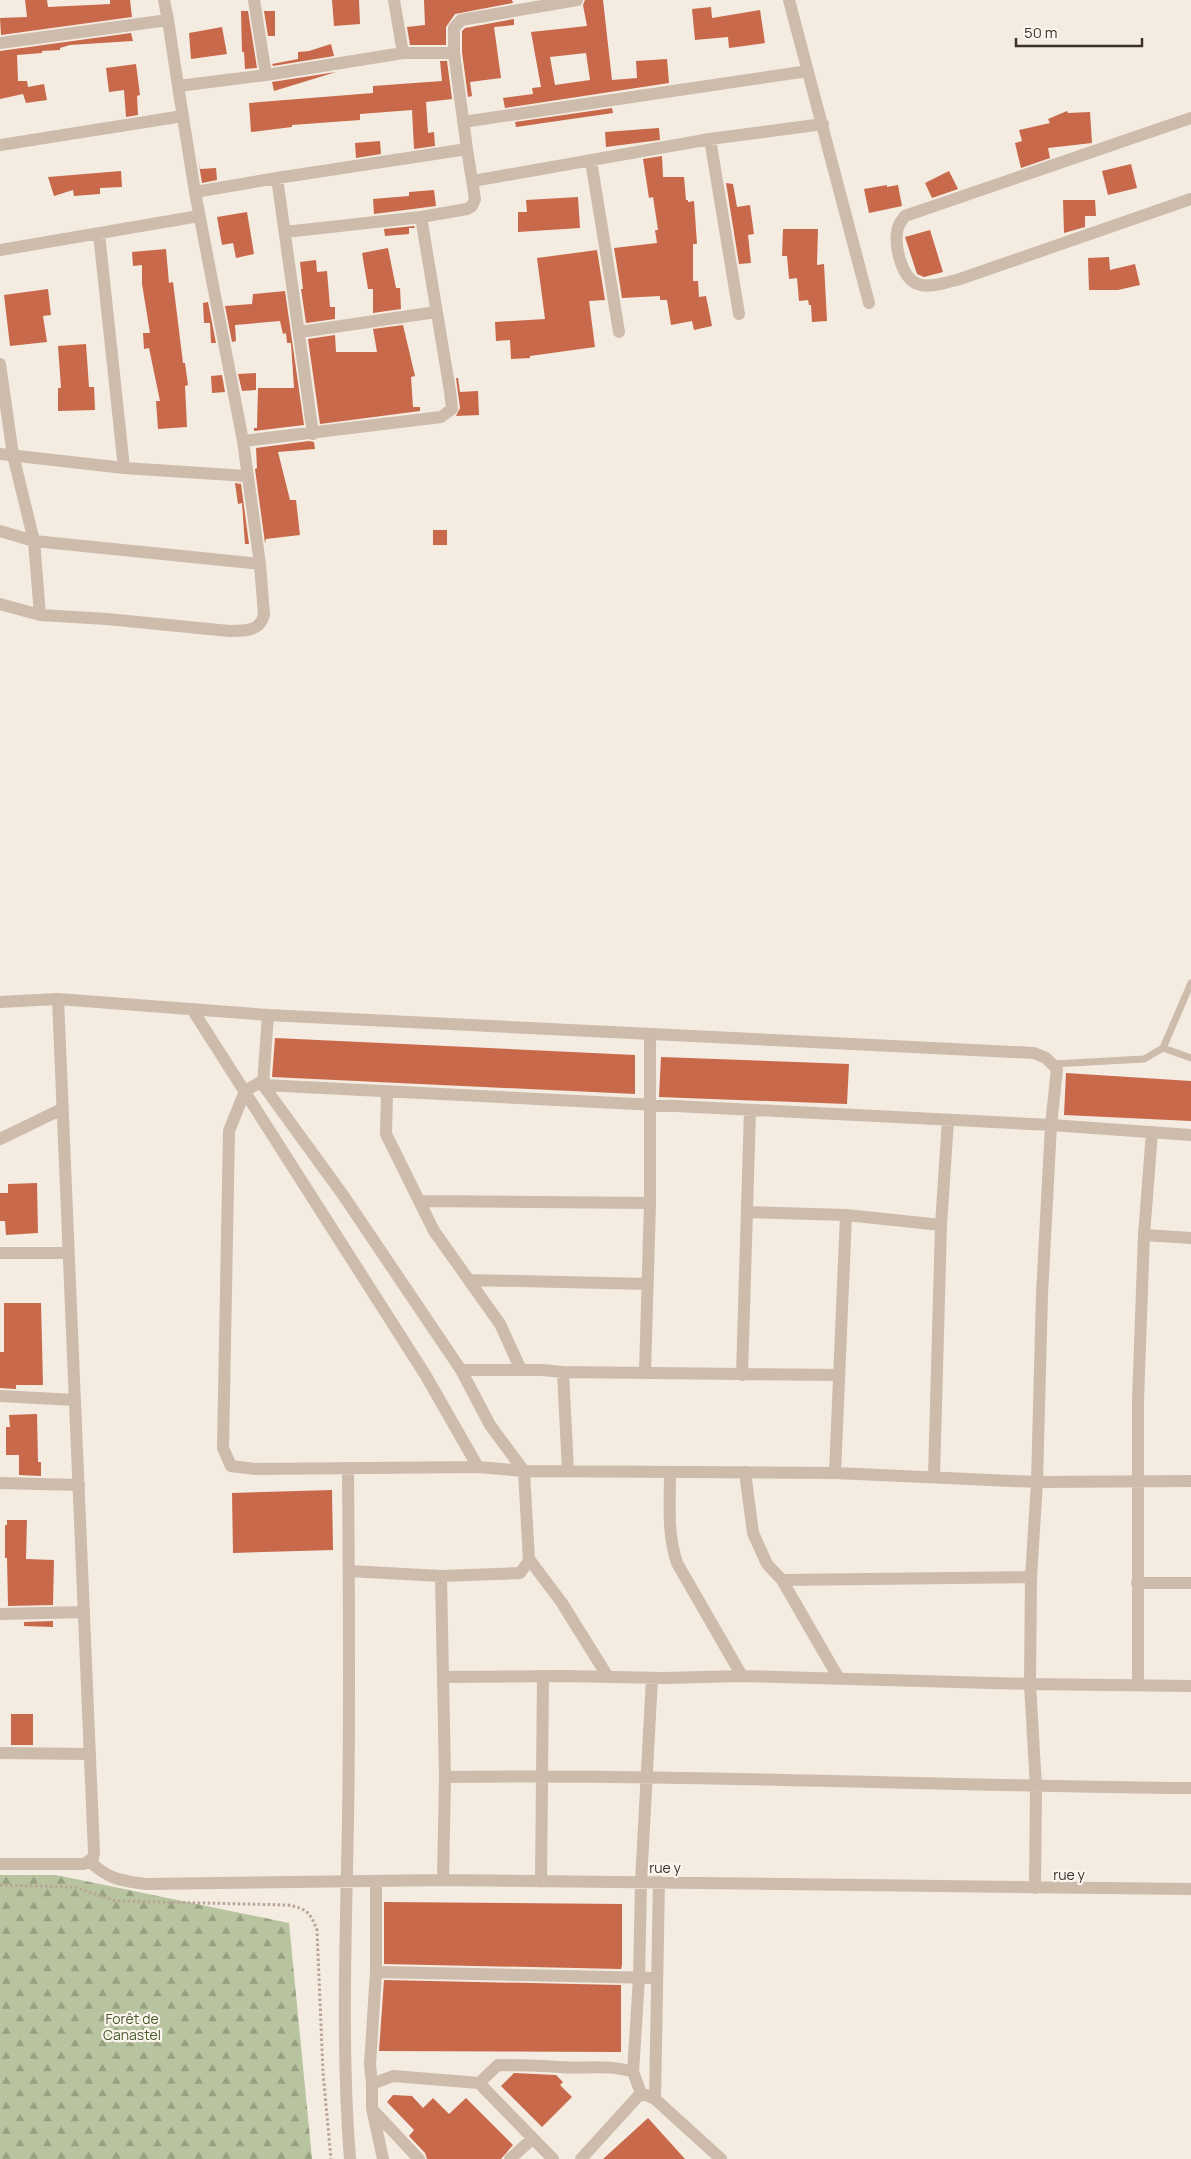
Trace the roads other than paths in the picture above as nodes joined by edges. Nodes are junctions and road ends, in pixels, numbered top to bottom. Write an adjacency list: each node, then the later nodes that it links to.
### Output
1 (164, 0): 6 (street)
2 (254, 0): 11 (street)
3 (394, 0): 8 (street)
4 (577, 0): 9 (street)
5 (789, 0): 10 (street)
6 (168, 20): 7 (street); 12 (street)
7 (0, 43)
8 (403, 53): 9 (street); 11 (street)
9 (454, 53): 15 (street)
10 (808, 71): 15 (street); 16 (street)
11 (266, 75): 12 (street)
12 (178, 86): 13 (street)
13 (183, 116): 18 (street); 23 (street)
14 (1191, 118): 24 (street)
15 (463, 122): 19 (street)
16 (823, 124): 17 (street); 30 (street)
17 (710, 139): 20 (street); 32 (street)
18 (0, 145)
19 (467, 149): 21 (street); 22 (street)
20 (591, 161): 22 (street); 34 (street)
21 (277, 178): 23 (street); 27 (street)
22 (473, 181): 26 (street)
23 (195, 192): 25 (street)
24 (1191, 199)
25 (199, 216): 28 (street); 37 (street)
26 (421, 217): 27 (street); 31 (street)
27 (285, 232): 33 (street)
28 (99, 234): 29 (street); 40 (street)
29 (0, 250)
30 (869, 303)
31 (436, 312): 33 (street); 36 (street)
32 (739, 314)
33 (300, 332): 36 (street)
34 (619, 332)
35 (0, 364): 39 (street)
36 (313, 434): 37 (street)
37 (243, 442): 41 (street)
38 (0, 454): 39 (street)
39 (13, 455): 40 (street); 43 (street)
40 (124, 468): 41 (street)
41 (247, 476): 44 (street)
42 (0, 531): 43 (street)
43 (34, 541): 44 (street); 46 (street)
44 (260, 564): 46 (street)
45 (0, 604): 46 (street)
46 (40, 614)
47 (1191, 983): 53 (lane)
48 (58, 998): 49 (street); 50 (street); 60 (street)
49 (0, 1002)
50 (192, 1009): 51 (street); 57 (street)
51 (268, 1015): 52 (street); 56 (street)
52 (650, 1034): 55 (street); 59 (street)
53 (1163, 1048): 54 (lane); 55 (lane)
54 (1191, 1058)
55 (1053, 1064): 63 (street)
56 (264, 1083): 57 (street); 58 (street); 78 (street)
57 (244, 1091): 86 (street); 87 (street)
58 (387, 1092): 59 (street); 67 (street)
59 (650, 1105): 61 (street); 68 (street)
60 (62, 1110): 66 (street); 75 (street)
61 (750, 1110): 62 (street); 69 (street)
62 (948, 1120): 63 (street); 71 (street)
63 (1051, 1126): 64 (street); 96 (street)
64 (1152, 1132): 65 (street); 72 (street)
65 (1191, 1135)
66 (0, 1139)
67 (420, 1201): 68 (street); 76 (street)
68 (650, 1203): 77 (street)
69 (747, 1212): 70 (street); 82 (street)
70 (846, 1215): 71 (street); 83 (street)
71 (941, 1225): 93 (street)
72 (1144, 1235): 73 (street); 94 (street)
73 (1191, 1238)
74 (0, 1253): 75 (street)
75 (68, 1253): 85 (street)
76 (469, 1280): 77 (street); 79 (street)
77 (648, 1284): 81 (street)
78 (461, 1370): 79 (street); 88 (street)
79 (521, 1370): 80 (street)
80 (563, 1372): 81 (street); 89 (street)
81 (645, 1372): 82 (street)
82 (742, 1374): 83 (street)
83 (839, 1375): 92 (street)
84 (0, 1396): 85 (street)
85 (75, 1400): 98 (street)
86 (478, 1467): 87 (street); 88 (street)
87 (348, 1469): 100 (street)
88 (524, 1471): 89 (street); 99 (street)
89 (568, 1471): 90 (street)
90 (670, 1472): 91 (street); 109 (street)
91 (745, 1472): 92 (street); 103 (street)
92 (835, 1472): 93 (street)
93 (934, 1477): 96 (street)
94 (1138, 1481): 95 (street); 96 (street); 104 (street)
95 (1191, 1481)
96 (1037, 1482): 102 (street)
97 (0, 1484): 98 (street)
98 (79, 1484): 106 (street)
99 (529, 1559): 101 (street); 110 (street)
100 (349, 1571): 101 (street); 128 (street)
101 (442, 1576): 112 (street)
102 (1031, 1577): 103 (street); 114 (street)
103 (782, 1580): 111 (street)
104 (1137, 1583): 105 (street); 115 (street)
105 (1191, 1583)
106 (84, 1612): 107 (street); 118 (street)
107 (0, 1614)
108 (543, 1676): 110 (street); 112 (street); 119 (street)
109 (742, 1676): 111 (street); 113 (street)
110 (608, 1677): 113 (street)
111 (838, 1677): 114 (street)
112 (444, 1678): 120 (street)
113 (652, 1678): 121 (street)
114 (1030, 1684): 115 (street); 122 (street)
115 (1138, 1685): 116 (street)
116 (1191, 1686)
117 (0, 1754): 118 (street)
118 (90, 1754): 124 (street)
119 (543, 1776): 120 (street); 121 (street); 129 (street)
120 (445, 1777): 126 (street)
121 (647, 1778): 122 (street); 130 (street)
122 (1036, 1787): 123 (street); 132 (street)
123 (1191, 1788)
124 (90, 1862): 125 (street); 128 (street, rue y)
125 (0, 1864)
126 (443, 1880): 127 (street, rue y); 129 (street, rue y)
127 (376, 1881): 128 (street, rue y); 134 (street)
128 (347, 1882): 144 (street)
129 (541, 1882): 130 (street, rue y)
130 (641, 1882): 131 (street, rue y); 135 (street)
131 (660, 1882): 132 (street, rue y); 136 (street)
132 (1035, 1888): 133 (street, rue y)
133 (1191, 1889)
134 (376, 1972): 135 (street); 139 (street)
135 (639, 1978): 136 (street); 137 (street)
136 (657, 1978): 141 (street)
137 (633, 2072): 138 (street); 140 (street)
138 (479, 2083): 139 (street); 143 (street)
139 (372, 2084): 142 (street)
140 (641, 2094): 141 (street); 149 (street)
141 (656, 2099): 150 (street)
142 (372, 2108): 145 (street); 146 (street)
143 (532, 2139): 147 (street); 148 (street)
144 (350, 2159)
145 (383, 2159)
146 (419, 2159)
147 (510, 2159)
148 (553, 2159)
149 (581, 2159)
150 (721, 2159)

